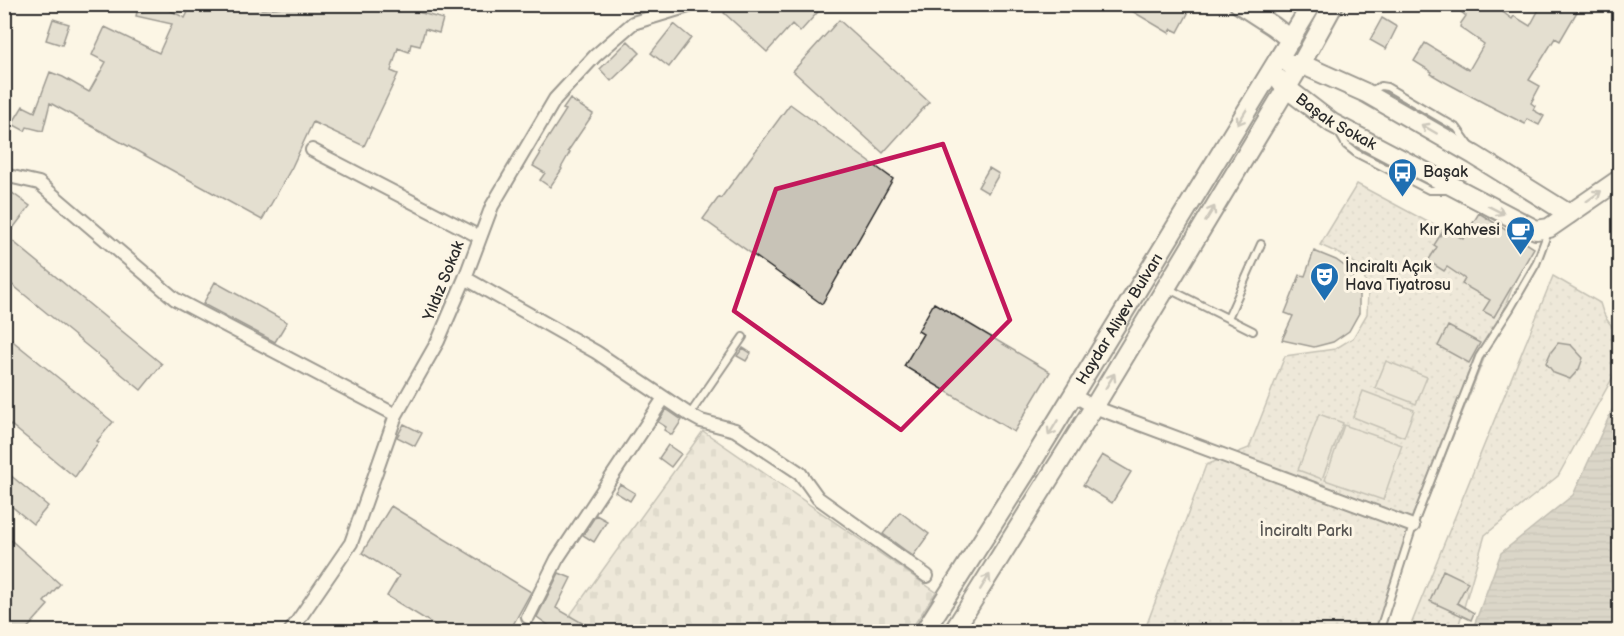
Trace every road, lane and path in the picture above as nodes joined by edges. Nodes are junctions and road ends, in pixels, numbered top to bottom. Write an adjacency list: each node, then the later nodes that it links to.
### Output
1 (695, 4): 5 (street, Yıldız Sokak)
2 (1239, 4): 6 (main road)
3 (1312, 4): 6 (main road, Haydar Aliyev Bulvarı)
4 (1334, 4): 7 (main road, Haydar Aliyev Bulvarı)
5 (673, 7): 15 (street, Yıldız Sokak)
6 (1291, 40): 8 (main road, Haydar Aliyev Bulvarı)
7 (1300, 64): 8 (main road); 9 (main road, Haydar Aliyev Bulvarı); 13 (main road, Başak Sokak, one-way to 7)
8 (1272, 67): 9 (main road, Başak Sokak); 17 (main road, Haydar Aliyev Bulvarı, one-way to 17)
9 (1286, 87): 14 (main road, Başak Sokak, one-way to 14); 19 (main road, Haydar Aliyev Bulvarı, one-way to 9)
10 (312, 150): 15 (street)
11 (4, 175): 26 (street)
12 (1620, 179): 13 (main road, one-way to 12)
13 (1569, 214): 14 (main road)
14 (1549, 228): 28 (lane)
15 (480, 237): 18 (street, Yıldız Sokak)
16 (1261, 243): 20 (lane)
17 (1145, 276): 19 (street); 23 (main road, Haydar Aliyev Bulvarı)
18 (465, 278): 24 (street); 26 (street, Yıldız Sokak)
19 (1166, 288): 20 (lane); 25 (main road, Haydar Aliyev Bulvarı, one-way to 19)
20 (1228, 318): 21 (lane)
21 (1253, 331)
22 (743, 338): 27 (lane)
23 (1073, 395): 25 (street); 32 (main road, Haydar Aliyev Bulvarı, one-way to 32)
24 (664, 398): 27 (street); 30 (street)
25 (1094, 407): 28 (street); 33 (main road, Haydar Aliyev Bulvarı, one-way to 25)
26 (396, 415): 31 (street, Yıldız Sokak)
27 (690, 415): 29 (street)
28 (1413, 526): 34 (lane)
29 (927, 576)
30 (528, 617)
31 (290, 632)
32 (924, 632)
33 (953, 632)
34 (1379, 632)

